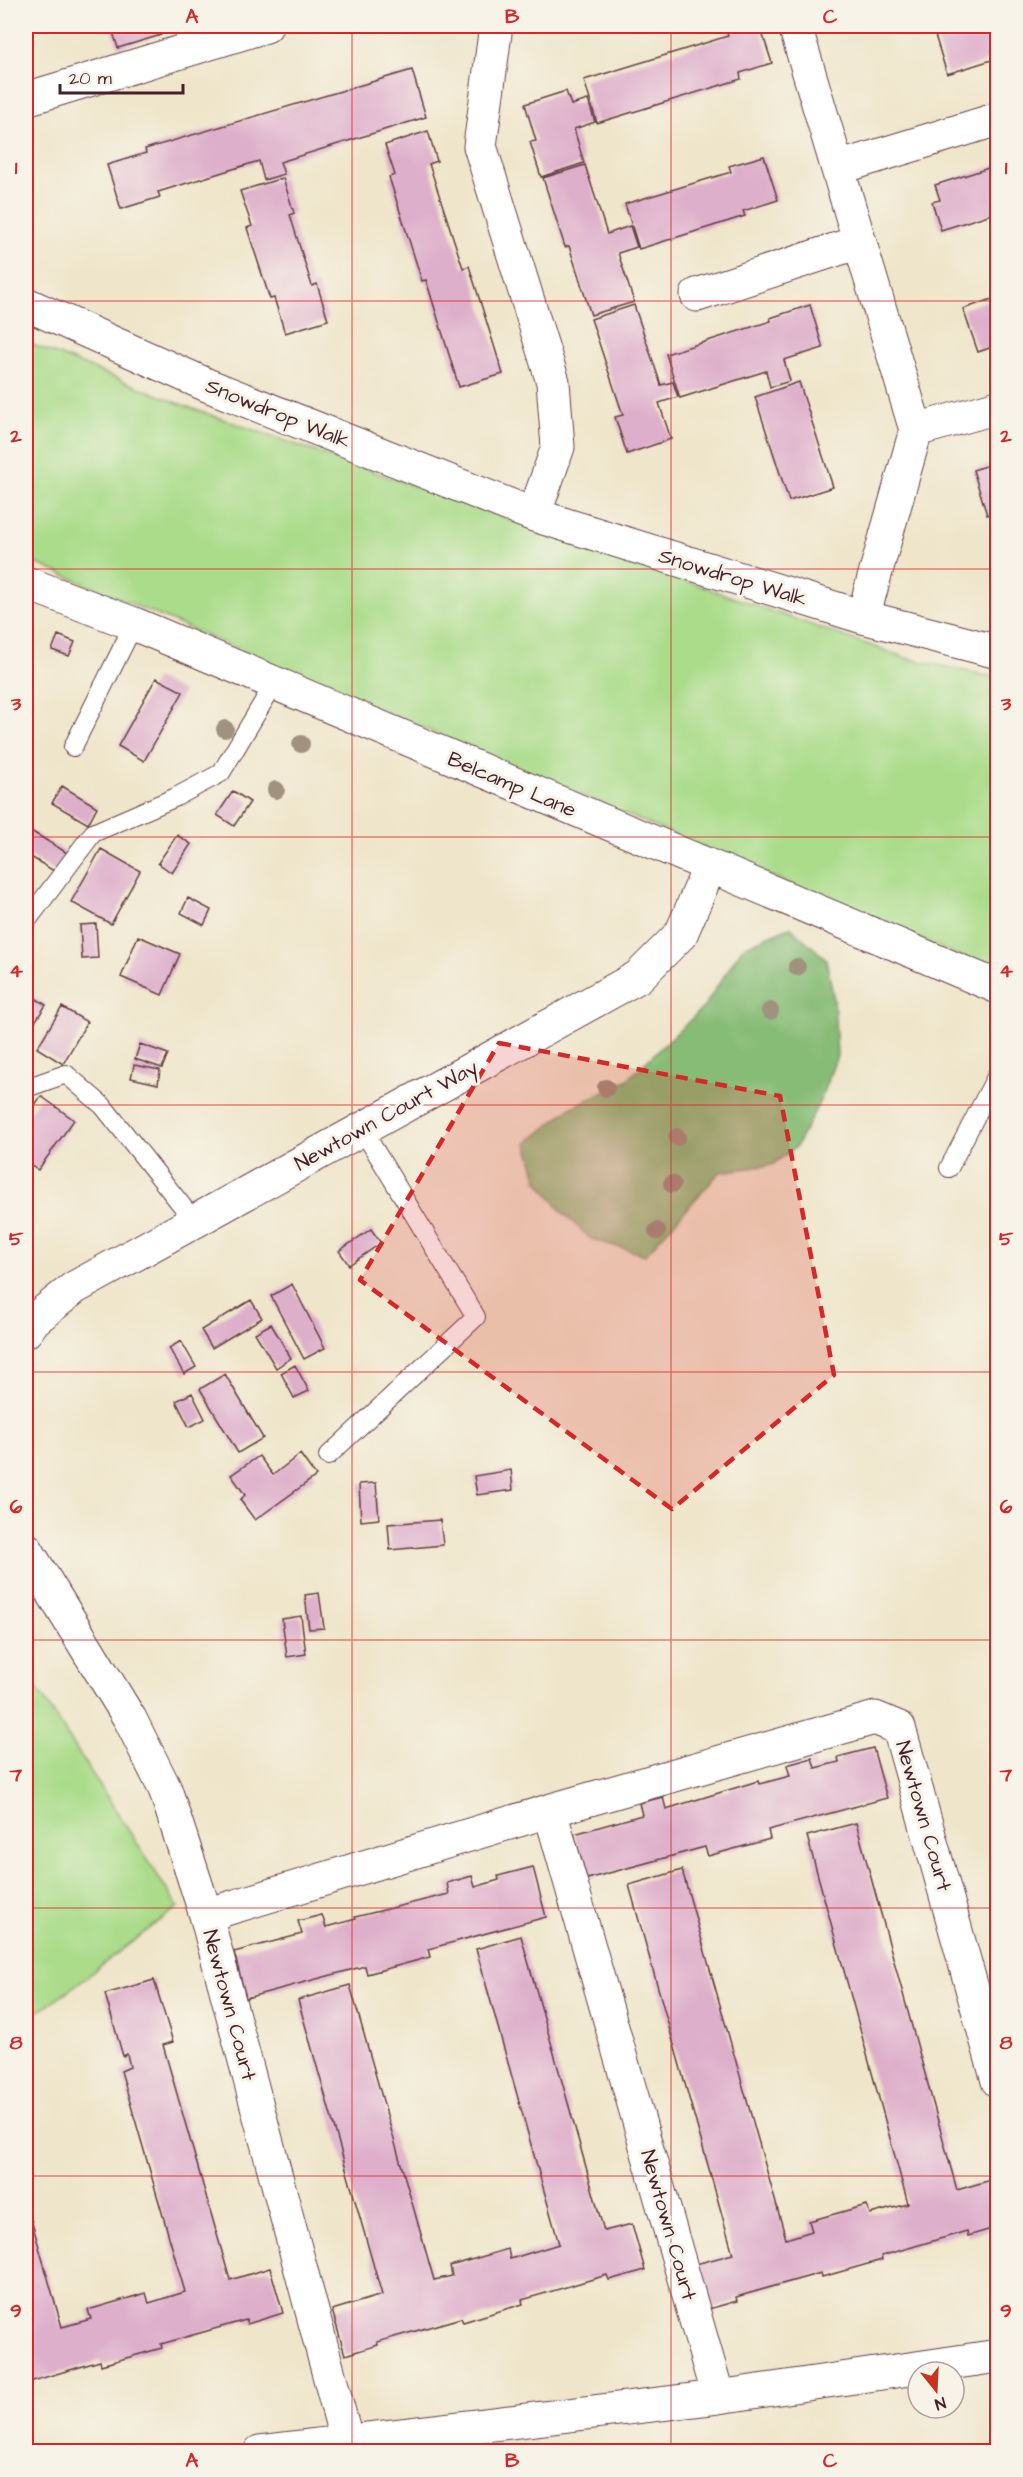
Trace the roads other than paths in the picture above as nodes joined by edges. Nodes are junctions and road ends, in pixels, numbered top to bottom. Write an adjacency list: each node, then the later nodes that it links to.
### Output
1 (266, 26): 4 (street)
2 (795, 26): 6 (street)
3 (495, 33): 12 (street)
4 (26, 99)
5 (998, 119): 6 (street)
6 (838, 168): 7 (street)
7 (859, 242): 8 (street); 11 (street)
8 (698, 295)
9 (26, 304): 12 (street, Snowdrop Walk)
10 (998, 406): 11 (street)
11 (916, 430): 14 (street)
12 (534, 515): 14 (street, Snowdrop Walk)
13 (26, 583): 15 (street, Belcamp Lane)
14 (863, 617): 16 (street, Snowdrop Walk)
15 (134, 624): 17 (street, Belcamp Lane); 18 (lane)
16 (998, 652)
17 (273, 684): 19 (street, Belcamp Lane); 20 (lane)
18 (73, 747)
19 (710, 866): 21 (street, Belcamp Lane); 24 (street, Newtown Court Way)
20 (26, 922)
21 (998, 987)
22 (998, 1073): 25 (lane)
23 (26, 1088): 26 (lane)
24 (362, 1129): 26 (street, Newtown Court Way); 28 (lane)
25 (949, 1168)
26 (195, 1222): 27 (street, Newtown Court Way)
27 (26, 1331)
28 (328, 1456)
29 (26, 1549): 31 (street)
30 (550, 1811): 31 (street, Newtown Court); 32 (street, Newtown Court); 34 (street, Newtown Court)
31 (206, 1915): 35 (street, Newtown Court)
32 (998, 2081)
33 (998, 2356): 34 (street)
34 (718, 2397): 35 (street)
35 (346, 2442): 36 (street)
36 (260, 2451)

